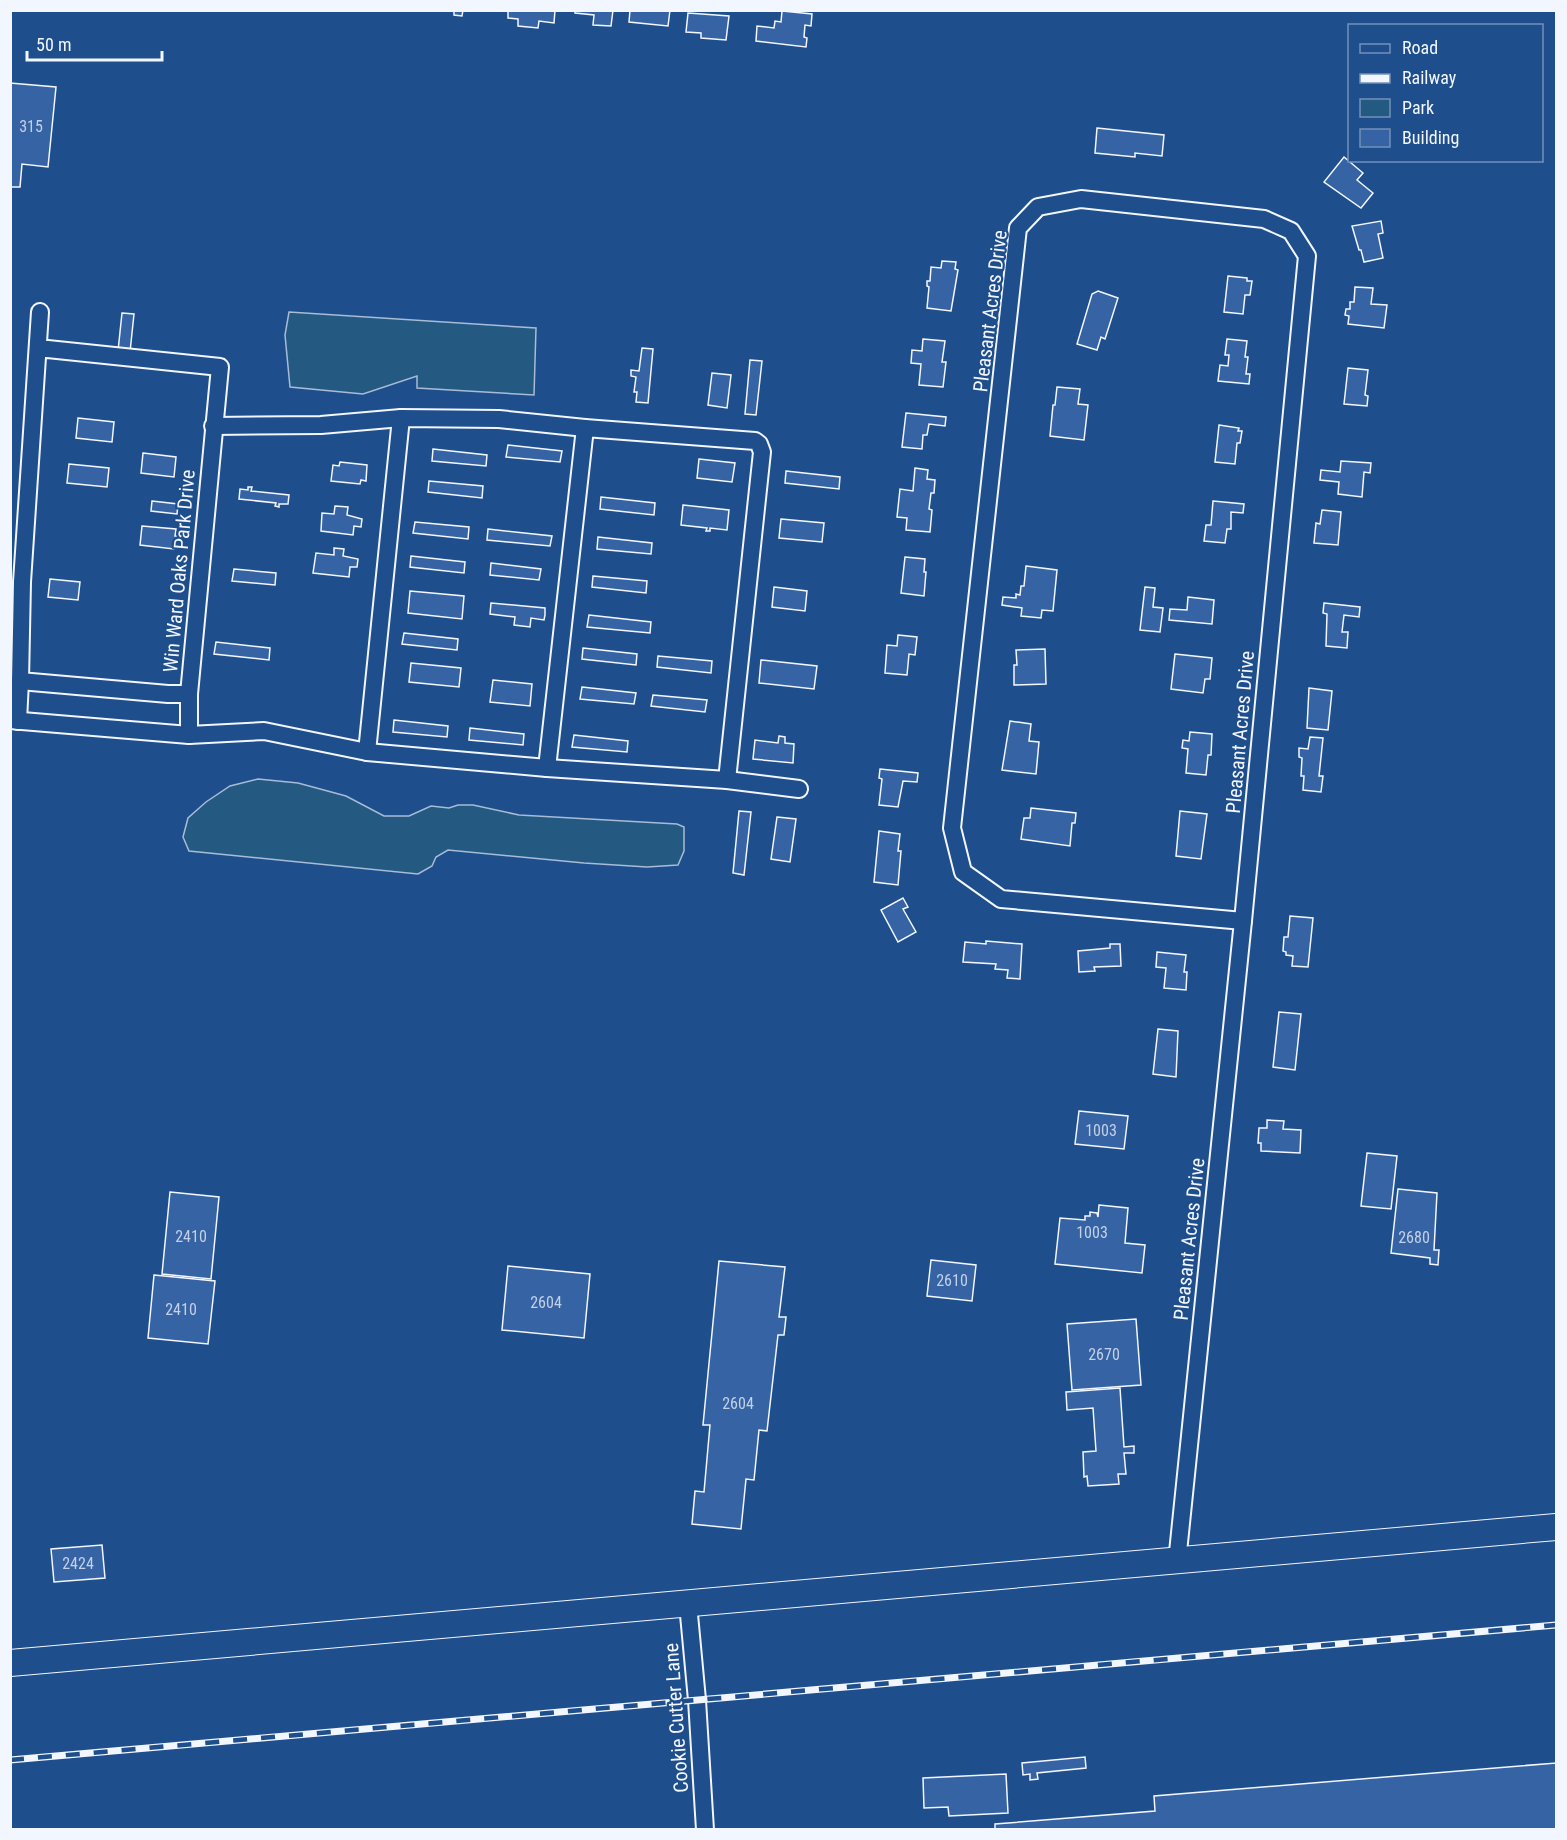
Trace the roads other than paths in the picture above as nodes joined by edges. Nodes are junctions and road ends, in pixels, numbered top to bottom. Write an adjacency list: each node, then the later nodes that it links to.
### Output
1 (40, 312): 2 (street)
2 (38, 348): 4 (street, Win Ward Oaks Park Drive); 6 (street)
3 (401, 418): 4 (street); 5 (street); 11 (street)
4 (213, 426): 8 (street, Win Ward Oaks Park Drive)
5 (585, 428): 12 (street); 13 (street)
6 (16, 582): 7 (street)
7 (20, 681): 8 (street, Win Ward Oaks Park Drive); 9 (street)
8 (189, 694): 10 (street)
9 (14, 721): 10 (street)
10 (189, 735): 11 (street)
11 (367, 752): 12 (street)
12 (547, 768): 13 (street)
13 (727, 780): 14 (street)
14 (799, 789)
15 (1243, 921): 15 (street, Pleasant Acres Drive); 17 (street, Pleasant Acres Drive)
16 (1557, 1527): 17 (main road)
17 (1177, 1562): 18 (main road)
18 (688, 1604): 19 (main road); 20 (street, Cookie Cutter Lane)
19 (10, 1663)
20 (705, 1830)

